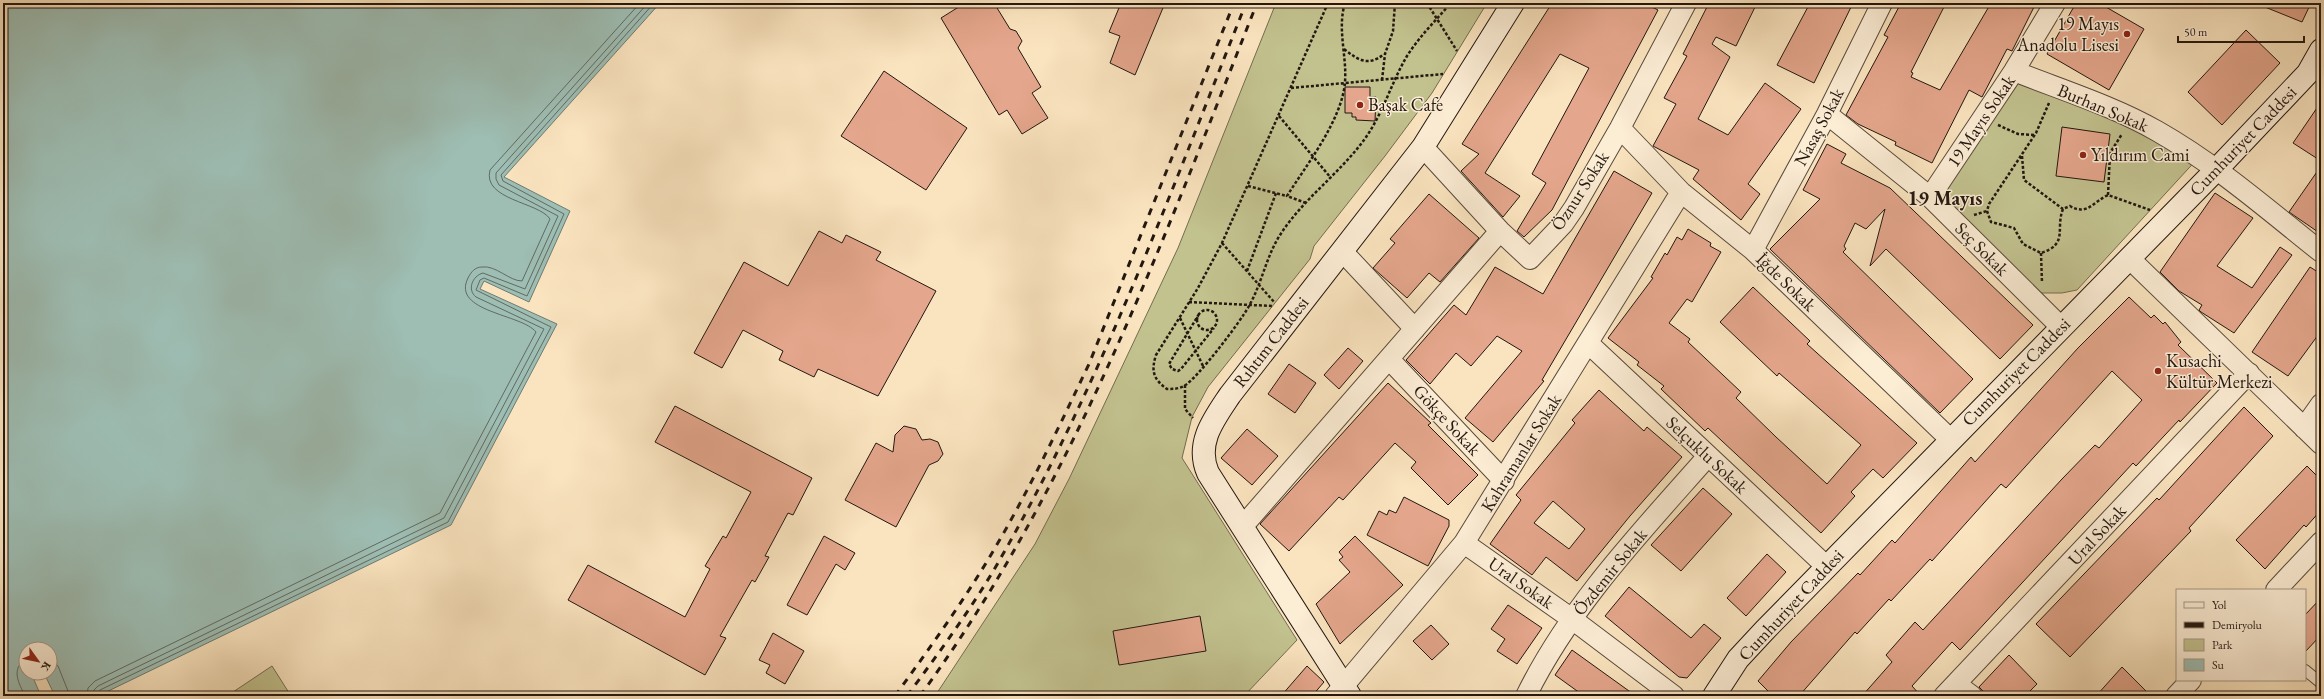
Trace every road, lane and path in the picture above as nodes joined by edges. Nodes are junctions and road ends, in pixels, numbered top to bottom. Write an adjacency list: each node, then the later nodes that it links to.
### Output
1 (1328, 3): 22 (path)
2 (1345, 3): 12 (path)
3 (1395, 3): 15 (path)
4 (1426, 3): 11 (path)
5 (1451, 3): 11 (path)
6 (1497, 3): 83 (main road, Rıhtım Caddesi)
7 (1513, 3): 30 (main road, Rıhtım Caddesi)
8 (1686, 3): 28 (street, Öznur Sokak)
9 (1882, 3): 24 (street, Nasaş Sokak)
10 (2055, 3): 16 (street, 19 Mayıs Sokak)
11 (1437, 19): 14 (path); 19 (path)
12 (1343, 49): 15 (path); 21 (path)
13 (2321, 50): 18 (main road, Cumhuriyet Caddesi)
14 (1457, 51)
15 (1385, 54): 20 (path)
16 (2014, 71): 23 (street, Burhan Sokak); 25 (street, 19 Mayıs Sokak)
17 (1443, 74): 19 (path)
18 (2315, 77): 33 (main road, Cumhuriyet Caddesi)
19 (1395, 78): 20 (path); 34 (path)
20 (1382, 80): 21 (path)
21 (1345, 83): 22 (path); 31 (path)
22 (1291, 88): 26 (path)
23 (2056, 88): 27 (street, Burhan Sokak); 29 (path)
24 (1827, 114): 40 (street, Seç Sokak); 46 (street, Nasaş Sokak)
25 (1985, 115): 29 (path); 40 (street, 19 Mayıs Sokak)
26 (1279, 116): 31 (path); 35 (path)
27 (2133, 119): 33 (street, Burhan Sokak); 38 (path)
28 (1620, 128): 36 (street, İğde Sokak); 44 (street, Öznur Sokak)
29 (2035, 135): 32 (path)
30 (1423, 147): 44 (street, Öznur Sokak); 47 (main road, Rıhtım Caddesi)
31 (1312, 155): 34 (path); 39 (path)
32 (2022, 156): 42 (path); 49 (path)
33 (2217, 169): 48 (street, Burhan Sokak); 50 (main road, Cumhuriyet Caddesi)
34 (1331, 178): 41 (path)
35 (1248, 186): 37 (path); 45 (path)
36 (1681, 192): 46 (street, İğde Sokak); 62 (street, Kahramanlar Sokak)
37 (1276, 193): 39 (path); 51 (path)
38 (2108, 195): 42 (path); 43 (path)
39 (1287, 196): 41 (path)
40 (1930, 197): 58 (street, Seç Sokak)
41 (1306, 203): 52 (path)
42 (2063, 209): 49 (path)
43 (2150, 210)
44 (1500, 231): 60 (street)
45 (1222, 243): 51 (path); 54 (path)
46 (1753, 250): 69 (street, İğde Sokak)
47 (1342, 251): 60 (street); 73 (main road, Rıhtım Caddesi)
48 (2321, 252)
49 (2040, 253): 53 (path)
50 (2129, 258): 58 (main road, Cumhuriyet Caddesi); 66 (street)
51 (1247, 271): 52 (path)
52 (1258, 284): 55 (path); 55 (path)
53 (2042, 287)
54 (1189, 302): 55 (path); 57 (path)
55 (1250, 305): 65 (path)
56 (1199, 314): 59 (path); 59 (path); 61 (path)
57 (1180, 317): 61 (path); 65 (path)
58 (2061, 327): 69 (main road, Cumhuriyet Caddesi)
59 (1214, 328): 63 (path)
60 (1415, 329): 64 (street)
61 (1188, 333): 63 (path); 63 (path)
62 (1588, 343): 71 (street, Selçuklu Sokak); 72 (street, Kahramanlar Sokak)
63 (1196, 350): 65 (path)
64 (1389, 359): 72 (street, Gökçe Sokak); 73 (street)
65 (1203, 366)
66 (2249, 373): 68 (street); 82 (street, Ural Sokak)
67 (2321, 404): 68 (street)
68 (2304, 428): 70 (street)
69 (1950, 439): 76 (main road, Cumhuriyet Caddesi)
70 (2321, 444)
71 (1708, 456): 76 (street, Selçuklu Sokak); 78 (street, Özdemir Sokak)
72 (1504, 481): 75 (street, Kahramanlar Sokak)
73 (1243, 526): 83 (main road, Rıhtım Caddesi)
74 (2321, 542): 77 (street)
75 (1464, 543): 78 (street, Ural Sokak); 83 (street, Kahramanlar Sokak)
76 (1826, 566): 86 (main road, Cumhuriyet Caddesi)
77 (2277, 589)
78 (1572, 619): 84 (street, Özdemir Sokak); 85 (street, Ural Sokak)
79 (2306, 671): 81 (lane)
80 (2190, 681): 88 (street)
81 (2321, 683)
82 (1950, 690): 87 (street)
83 (1342, 694)
84 (1526, 696)
85 (1674, 696)
86 (1714, 696)
87 (1972, 696)
88 (2176, 696)

